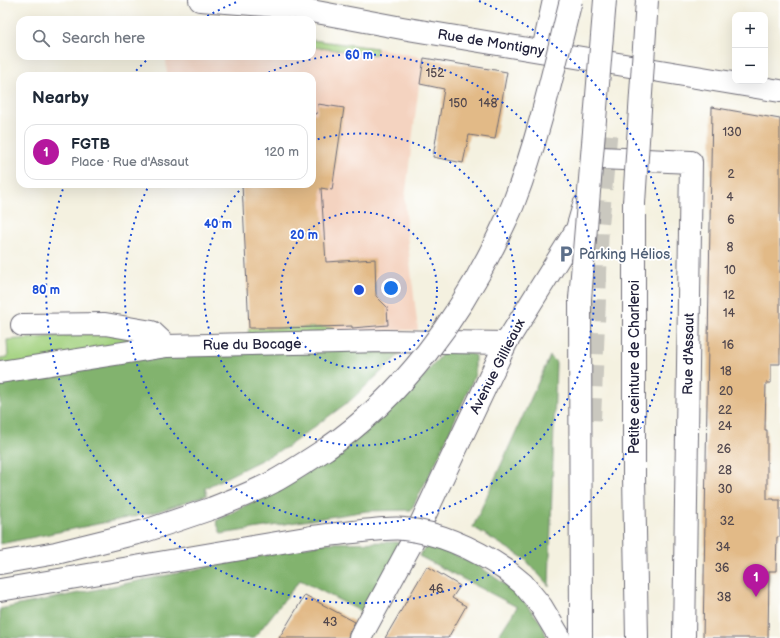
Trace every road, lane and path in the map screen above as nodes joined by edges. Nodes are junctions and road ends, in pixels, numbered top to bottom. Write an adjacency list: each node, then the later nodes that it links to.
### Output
1 (200, 0): 8 (main road, Rue de Montigny)
2 (554, 0): 9 (main road)
3 (571, 0): 17 (main road, bridge)
4 (592, 0): 6 (main road, bridge)
5 (604, 0): 21 (main road, bridge)
6 (618, 0)
7 (647, 0): 22 (main road, Petite ceinture de Charleroi, bridge)
8 (292, 2): 9 (main road, Rue de Montigny)
9 (543, 50): 10 (main road, Rue de Montigny)
10 (608, 62): 11 (main road, Rue de Montigny); 12 (main road, Avenue Gillieaux)
11 (780, 91)
12 (600, 158): 14 (main road, Avenue Gillieaux); 23 (main road, Rue d'Assaut)
13 (22, 325): 15 (main road)
14 (506, 343): 15 (main road, Rue du Bocage); 20 (main road, Avenue Gillieaux)
15 (167, 346): 16 (main road, Rue du Bocage)
16 (0, 372)
17 (0, 562)
18 (0, 590): 19 (main road, bridge)
19 (559, 636)
20 (360, 638)
21 (581, 638)
22 (637, 638)
23 (684, 638)

